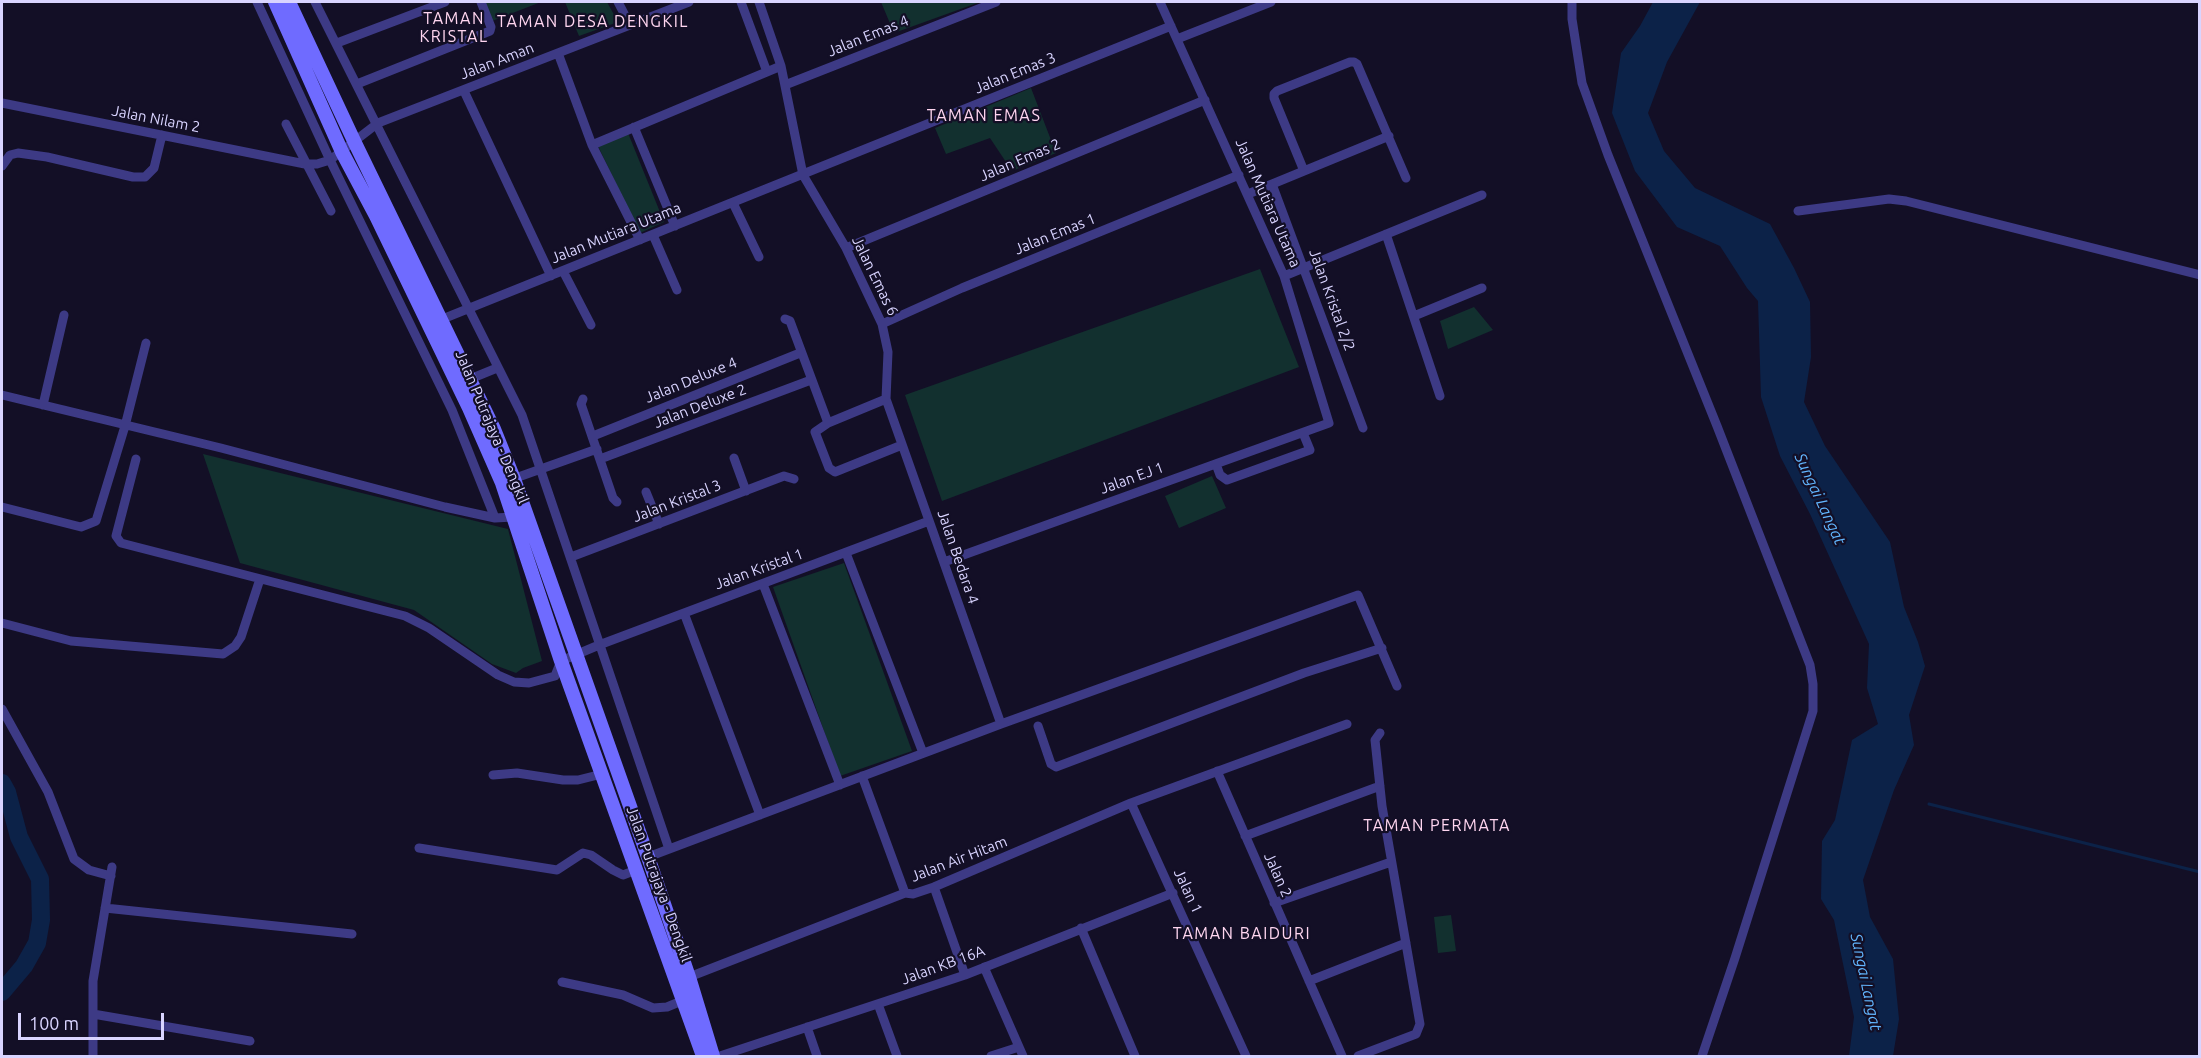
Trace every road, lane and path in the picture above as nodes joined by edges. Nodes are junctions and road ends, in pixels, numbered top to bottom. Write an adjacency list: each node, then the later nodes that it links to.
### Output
1 (257, 2): 25 (street)
2 (275, 2): 25 (main road, Jalan Putrajaya - Dengkil)
3 (289, 2): 33 (main road, Jalan Putrajaya - Dengkil)
4 (315, 2): 18 (street)
5 (445, 2): 18 (street)
6 (481, 2): 22 (street)
7 (618, 2): 15 (street)
8 (689, 2): 15 (street, Jalan Aman)
9 (741, 2): 21 (street)
10 (760, 2): 20 (street, Jalan Emas 6)
11 (996, 2): 23 (street, Jalan Emas 4)
12 (1160, 2): 16 (street, Jalan Mutiara Utama)
13 (1271, 2): 17 (street)
14 (1572, 2): 166 (street)
15 (630, 25): 19 (street, Jalan Aman)
16 (1171, 26): 17 (street, Jalan Mutiara Utama); 39 (street, Jalan Emas 3)
17 (1177, 39): 26 (street, Jalan Mutiara Utama)
18 (336, 43): 22 (street)
19 (558, 54): 24 (street, Jalan Aman); 34 (street)
20 (781, 66): 21 (street); 23 (street, Jalan Emas 6)
21 (767, 72): 30 (street)
22 (357, 84): 28 (street)
23 (785, 85): 39 (street, Jalan Emas 6)
24 (464, 91): 28 (street, Jalan Aman); 59 (street)
25 (308, 94): 35 (main road, Jalan Putrajaya - Dengkil)
26 (1205, 100): 40 (street, Jalan Mutiara Utama); 54 (street, Jalan Emas 2)
27 (2, 103): 31 (street, Jalan Nilam 2)
28 (378, 123): 33 (street, Jalan Aman); 63 (street)
29 (285, 124): 36 (street)
30 (634, 127): 34 (street); 50 (street)
31 (162, 135): 36 (street, Jalan Nilam 2); 37 (street)
32 (1389, 136): 38 (street); 38 (street); 41 (street)
33 (355, 143): 35 (street, Jalan Aman); 67 (main road, Jalan Putrajaya - Dengkil)
34 (592, 145): 53 (street)
35 (336, 156): 36 (street); 48 (main road, Jalan Putrajaya - Dengkil); 49 (street)
36 (305, 164): 46 (street)
37 (2, 166)
38 (1304, 171): 42 (street)
39 (803, 175): 45 (street, Jalan Mutiara Utama); 54 (street, Jalan Emas 6)
40 (1239, 175): 43 (street, Jalan Mutiara Utama); 68 (street, Jalan Emas 1)
41 (1406, 178)
42 (1272, 184): 43 (street); 56 (street, Jalan Kristal 2/2)
43 (1248, 194): 60 (street, Jalan Mutiara Utama)
44 (1482, 195): 51 (street)
45 (733, 203): 50 (street, Jalan Mutiara Utama); 55 (street)
46 (331, 211)
47 (1798, 211): 58 (street)
48 (376, 216): 49 (street); 94 (main road, Jalan Putrajaya - Dengkil)
49 (361, 224): 100 (street)
50 (675, 226): 52 (street, Jalan Mutiara Utama)
51 (1386, 234): 56 (street); 65 (street)
52 (653, 235): 53 (street, Jalan Mutiara Utama); 62 (street)
53 (640, 240): 57 (street, Jalan Mutiara Utama)
54 (846, 248): 68 (street, Jalan Emas 6)
55 (759, 257)
56 (1305, 267): 60 (street); 83 (street, Jalan Kristal 2/2)
57 (563, 271): 59 (street, Jalan Mutiara Utama); 69 (street)
58 (2199, 275)
59 (551, 276): 63 (street, Jalan Mutiara Utama)
60 (1284, 276): 81 (street, Jalan Mutiara Utama)
61 (1482, 288): 65 (street)
62 (677, 290)
63 (467, 309): 67 (street, Jalan Mutiara Utama); 72 (street)
64 (64, 315): 79 (street)
65 (1414, 316): 76 (street)
66 (785, 318): 71 (street)
67 (440, 320): 73 (main road, Jalan Putrajaya - Dengkil)
68 (882, 324): 78 (street, Jalan Emas 6)
69 (591, 325)
70 (146, 343): 82 (street)
71 (800, 353): 74 (street); 85 (street, Jalan Deluxe 4)
72 (497, 368): 73 (street); 92 (street)
73 (470, 379): 94 (main road, Jalan Putrajaya - Dengkil)
74 (811, 380): 80 (street); 90 (street, Jalan Deluxe 2)
75 (2, 395): 79 (street)
76 (1440, 396)
77 (583, 399): 85 (street)
78 (886, 399): 80 (street); 86 (street, Jalan Bedara 4)
79 (43, 405): 82 (street)
80 (828, 423): 86 (street)
81 (1329, 423): 84 (street, Jalan EJ 1)
82 (125, 426): 98 (street); 100 (street)
83 (1363, 428)
84 (1303, 433): 91 (street, Jalan EJ 1); 91 (street)
85 (593, 436): 87 (street)
86 (902, 445): 101 (street, Jalan Bedara 4)
87 (597, 449): 90 (street); 92 (street)
88 (734, 458): 95 (street)
89 (136, 459): 106 (street)
90 (600, 459): 97 (street)
91 (1216, 464): 105 (street, Jalan EJ 1)
92 (540, 469): 94 (street); 104 (street)
93 (794, 479): 95 (street, Jalan Kristal 3)
94 (508, 481): 99 (main road, Jalan Putrajaya - Dengkil); 112 (main road, Jalan Putrajaya - Dengkil)
95 (746, 491): 102 (street, Jalan Kristal 3)
96 (646, 492): 102 (street)
97 (617, 502)
98 (2, 507)
99 (513, 517): 100 (street); 113 (main road, Jalan Putrajaya - Dengkil)
100 (495, 518)
101 (929, 521): 103 (street, Jalan Kristal 1); 105 (street, Jalan Bedara 4)
102 (659, 524): 104 (street, Jalan Kristal 3)
103 (846, 553): 107 (street, Jalan Kristal 1); 120 (street)
104 (571, 557): 110 (street)
105 (944, 562): 116 (street, Jalan Bedara 4)
106 (260, 579): 109 (street); 113 (street)
107 (763, 584): 108 (street, Jalan Kristal 1); 125 (street)
108 (684, 613): 110 (street, Jalan Kristal 1); 128 (street)
109 (2, 623)
110 (599, 645): 112 (street, Jalan Kristal 1); 131 (street)
111 (1382, 648): 114 (street); 116 (street); 118 (street)
112 (576, 656): 113 (street, Jalan Kristal 1); 132 (main road, Jalan Putrajaya - Dengkil)
113 (561, 661): 122 (main road, Jalan Putrajaya - Dengkil)
114 (1398, 686)
115 (2, 709): 139 (street)
116 (1001, 724): 120 (street)
117 (1347, 724): 121 (street, Jalan Air Hitam)
118 (1038, 726)
119 (1380, 733): 126 (street)
120 (923, 753): 124 (street)
121 (1217, 771): 127 (street, Jalan Air Hitam); 129 (street, Jalan 2)
122 (602, 774): 123 (street); 134 (main road, Jalan Putrajaya - Dengkil)
123 (493, 775)
124 (862, 776): 125 (street); 136 (street)
125 (840, 785): 128 (street)
126 (1380, 786): 129 (street); 133 (street)
127 (1131, 803): 135 (street, Jalan Air Hitam); 137 (street, Jalan 1)
128 (760, 815): 131 (street)
129 (1245, 836): 138 (street, Jalan 2)
130 (419, 848): 134 (street)
131 (669, 849): 132 (street)
132 (648, 857): 145 (main road, Jalan Putrajaya - Dengkil)
133 (1391, 862): 138 (street); 142 (street)
134 (636, 870): 145 (main road, Jalan Putrajaya - Dengkil)
135 (934, 887): 136 (street, Jalan Air Hitam); 144 (street)
136 (905, 893): 145 (street, Jalan Air Hitam)
137 (1173, 893): 140 (street, Jalan KB 16A); 163 (street, Jalan 1)
138 (1274, 903): 146 (street, Jalan 2)
139 (105, 908): 141 (street); 150 (street)
140 (1081, 928): 143 (street, Jalan KB 16A); 162 (street)
141 (352, 933)
142 (1406, 944): 146 (street); 165 (street)
143 (984, 967): 144 (street, Jalan KB 16A); 153 (street)
144 (965, 975): 149 (street, Jalan KB 16A)
145 (683, 980): 148 (main road); 157 (main road)
146 (1309, 981): 164 (street, Jalan 2)
147 (562, 982): 148 (street)
148 (684, 1000): 156 (main road)
149 (878, 1004): 151 (street, Jalan KB 16A); 160 (street)
150 (93, 1014): 152 (street); 155 (street)
151 (807, 1027): 154 (street, Jalan KB 16A); 159 (street)
152 (250, 1041)
153 (1021, 1052): 161 (street)
154 (739, 1053): 158 (street, Jalan KB 16A)
155 (93, 1056)
156 (703, 1056)
157 (713, 1056)
158 (720, 1056)
159 (817, 1056)
160 (897, 1056)
161 (991, 1056)
162 (1135, 1056)
163 (1246, 1056)
164 (1342, 1056)
165 (1358, 1056)
166 (1702, 1056)

